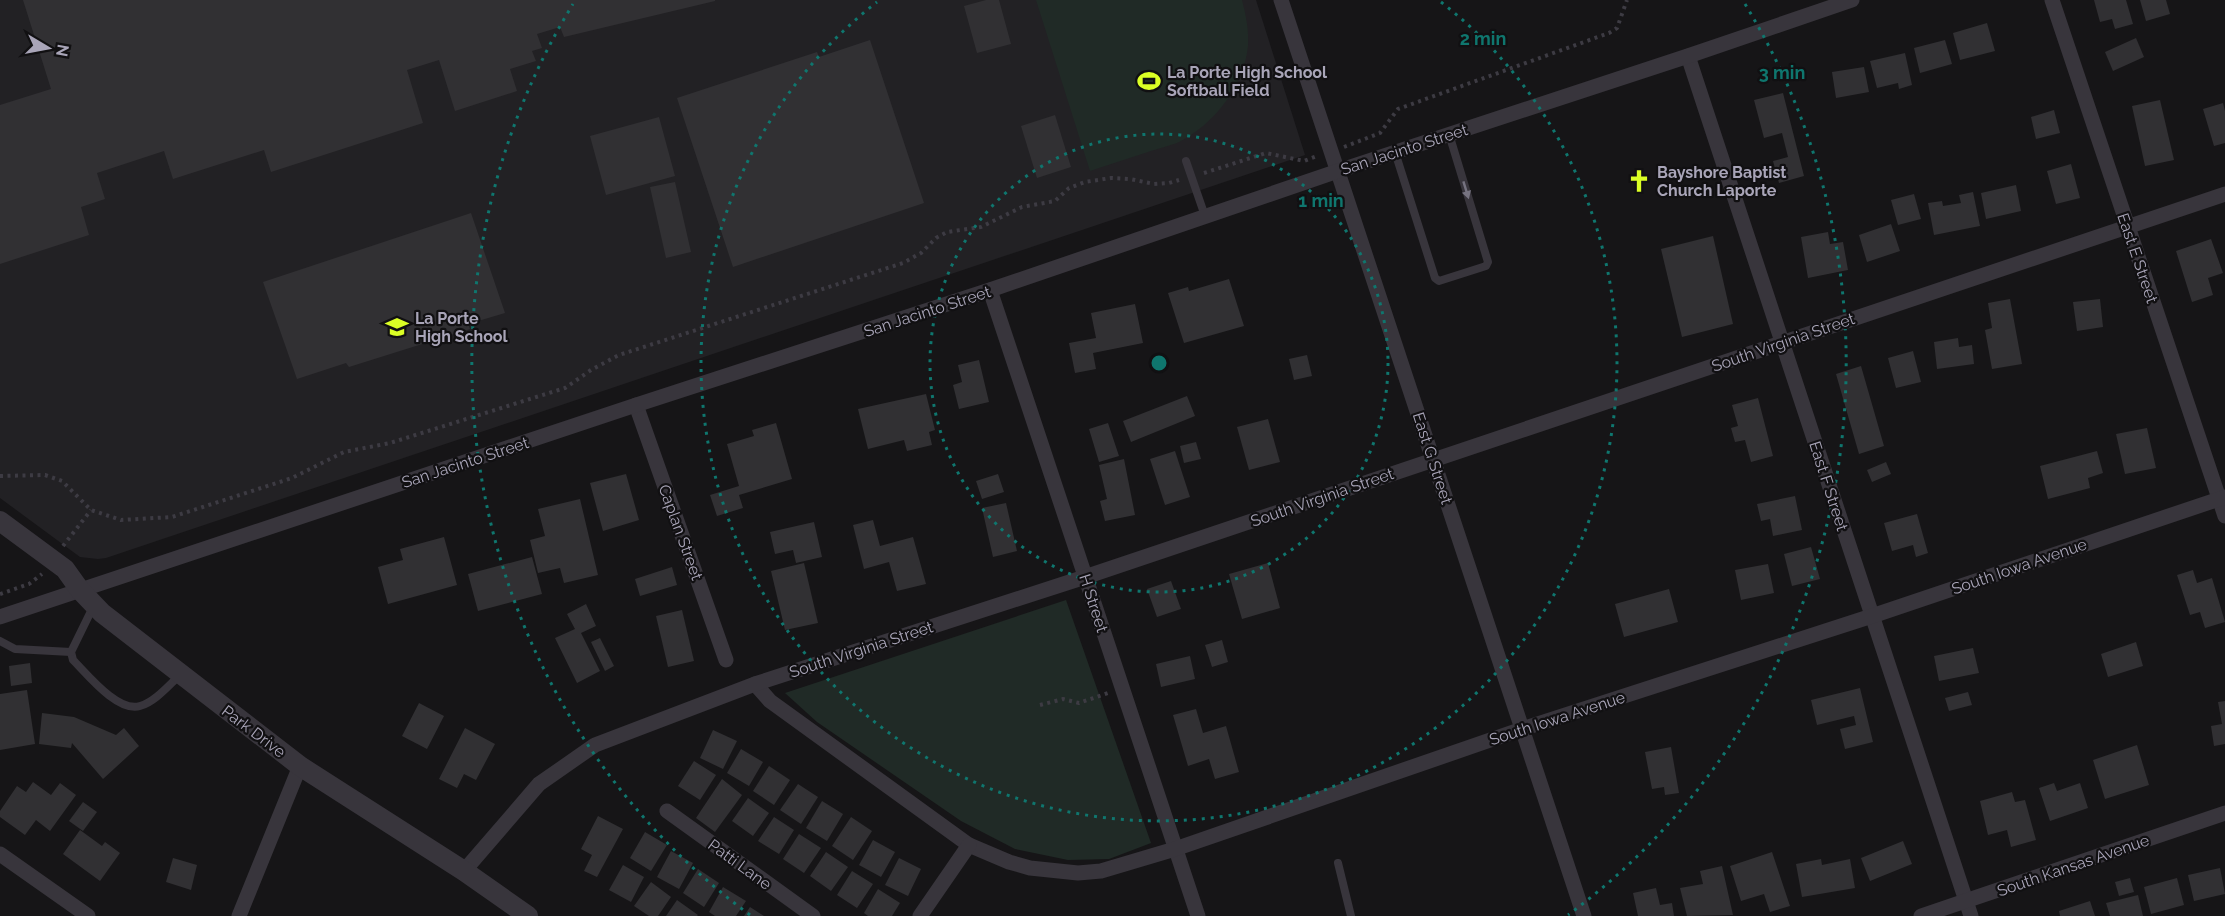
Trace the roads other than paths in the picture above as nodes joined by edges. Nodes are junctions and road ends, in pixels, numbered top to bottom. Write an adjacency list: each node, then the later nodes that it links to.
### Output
1 (1281, 0): 8 (street, East G Street)
2 (1852, 0): 4 (street, San Jacinto Street)
3 (2052, 0): 11 (street, East E Street)
4 (1688, 56): 5 (street, San Jacinto Street); 13 (street, East F Street)
5 (1449, 134): 6 (street, San Jacinto Street); 6 (lane, one-way to 6)
6 (1395, 152): 8 (street, San Jacinto Street)
7 (1186, 161): 10 (lane)
8 (1338, 171): 10 (street, San Jacinto Street); 15 (street, East G Street)
9 (2225, 194): 11 (street, South Virginia Street)
10 (1205, 216): 12 (street, San Jacinto Street)
11 (2127, 226): 13 (street, South Virginia Street); 16 (street, East E Street)
12 (990, 290): 14 (street, San Jacinto Street); 19 (street, H Street)
13 (1782, 342): 15 (street, South Virginia Street); 22 (street, East F Street)
14 (636, 405): 20 (street, San Jacinto Street); 25 (street, Caplan Street)
15 (1433, 459): 19 (street, South Virginia Street); 28 (street, East G Street)
16 (2222, 497): 17 (street, East E Street); 22 (street, South Iowa Avenue)
17 (2225, 516)
18 (0, 521): 20 (street, Park Drive)
19 (1085, 577): 27 (street, South Virginia Street); 33 (street, H Street)
20 (87, 598): 21 (street, San Jacinto Street); 24 (lane); 26 (street, Park Drive)
21 (0, 616)
22 (1872, 616): 28 (street, South Iowa Avenue); 37 (street, East F Street)
23 (0, 641): 24 (lane)
24 (71, 652): 26 (lane)
25 (726, 660)
26 (180, 675): 29 (street, Park Drive)
27 (755, 684): 32 (street); 36 (street, South Virginia Street)
28 (1522, 729): 33 (street, South Iowa Avenue); 45 (street, East G Street)
29 (300, 766): 36 (street, Park Drive); 39 (street)
30 (667, 811): 41 (street, Patti Lane)
31 (2225, 813): 37 (street, South Kansas Avenue)
32 (969, 845): 33 (street, South Iowa Avenue); 42 (street)
33 (1175, 849): 43 (street, H Street)
34 (0, 854): 38 (street)
35 (1338, 863): 44 (lane)
36 (464, 871): 40 (street, Park Drive)
37 (1969, 909): 46 (street, South Kansas Avenue)
38 (88, 916)
39 (239, 916)
40 (528, 916)
41 (813, 916)
42 (920, 916)
43 (1198, 916)
44 (1351, 916)
45 (1584, 916)
46 (1921, 916)

